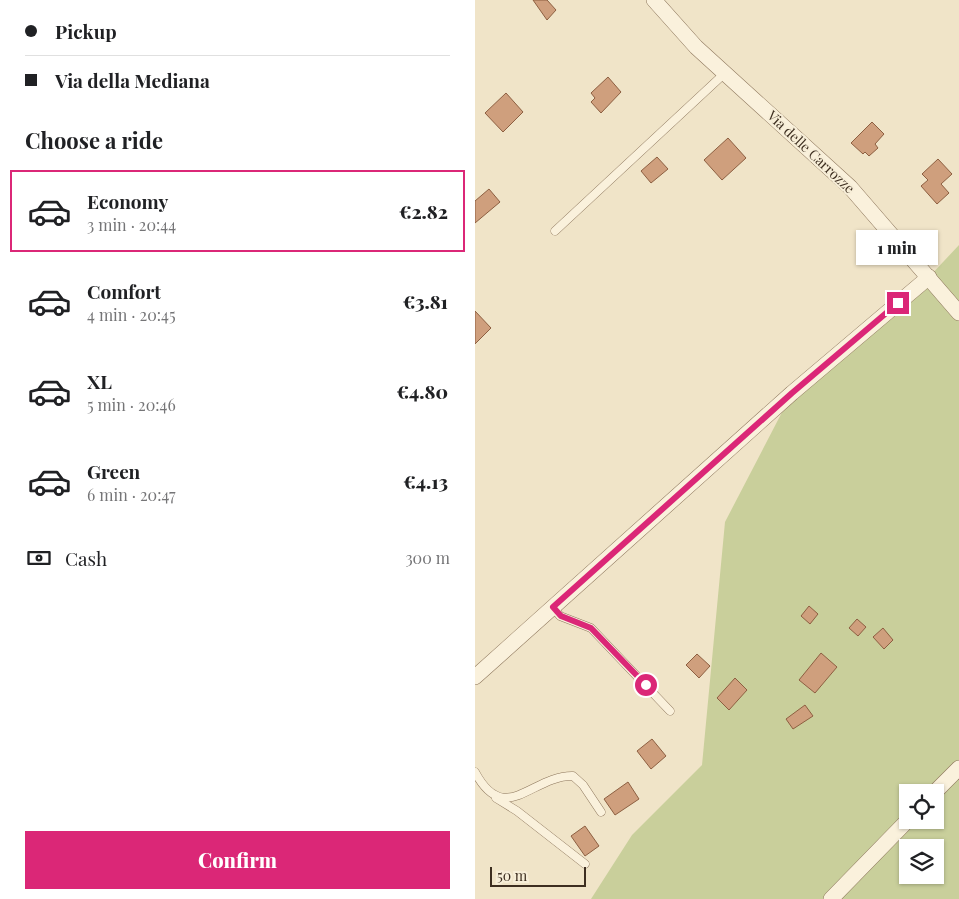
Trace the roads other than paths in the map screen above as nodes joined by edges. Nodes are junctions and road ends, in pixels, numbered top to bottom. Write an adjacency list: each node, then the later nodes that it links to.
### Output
1 (654, 0): 2 (street, Via delle Carrozze)
2 (725, 73): 3 (lane); 4 (street, Via delle Carrozze)
3 (555, 231)
4 (929, 277): 5 (street, Via delle Carrozze); 6 (street)
5 (959, 313)
6 (553, 607): 7 (street); 8 (lane)
7 (475, 677)
8 (670, 710)
9 (959, 768): 11 (street)
10 (475, 772): 12 (lane)
11 (943, 784)
12 (494, 796): 13 (lane); 15 (lane)
13 (601, 812)
14 (899, 829): 16 (street)
15 (585, 864)
16 (831, 899)

